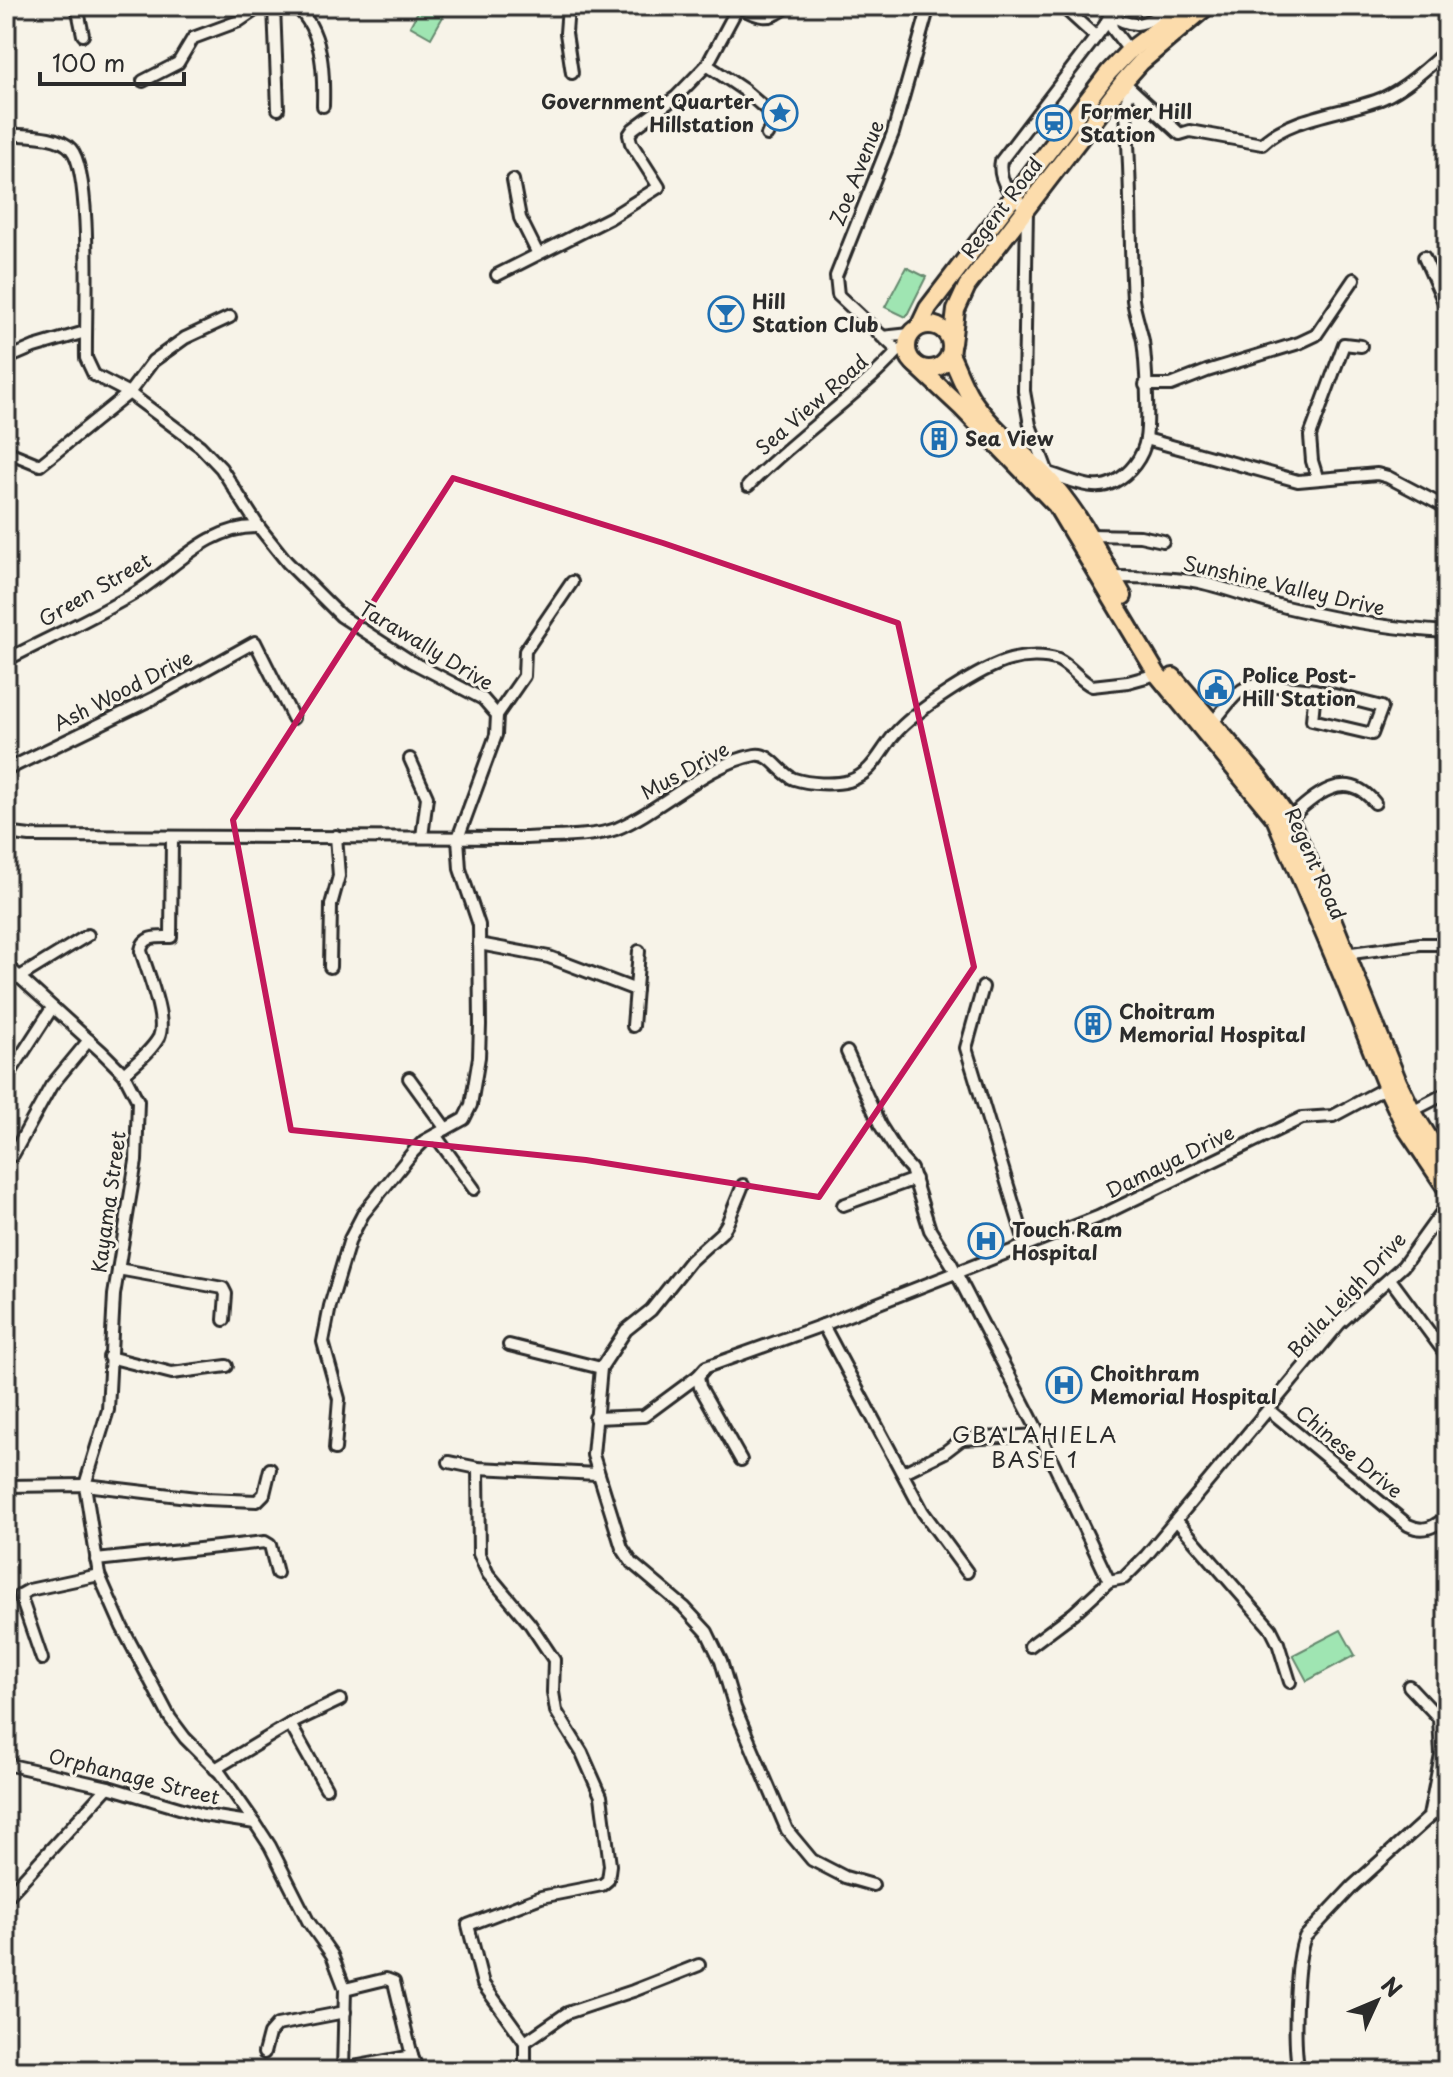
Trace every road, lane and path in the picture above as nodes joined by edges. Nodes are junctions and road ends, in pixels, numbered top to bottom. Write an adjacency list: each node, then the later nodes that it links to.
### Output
1 (77, 6): 13 (street)
2 (261, 6): 19 (street)
3 (274, 6): 22 (street)
4 (295, 6): 21 (street)
5 (568, 6): 18 (street)
6 (738, 6): 7 (street); 17 (street)
7 (787, 6)
8 (929, 6): 36 (street, Zoe Avenue)
9 (1062, 6): 14 (street)
10 (1207, 6): 16 (main road, Regent Road)
11 (1186, 8): 12 (street); 16 (main road, Regent Road)
12 (1109, 10): 14 (street); 16 (street)
13 (83, 35)
14 (1096, 37): 26 (street)
15 (1447, 50): 20 (street)
16 (1135, 57): 20 (main road, Regent Road); 26 (main road, Regent Road)
17 (707, 65): 24 (street); 28 (street)
18 (572, 73)
19 (143, 81)
20 (1127, 85): 27 (main road, Regent Road); 41 (street)
21 (323, 106)
22 (278, 109)
23 (6, 134): 35 (street)
24 (767, 135)
25 (513, 180): 28 (street)
26 (1014, 198): 27 (street); 34 (main road, Regent Road)
27 (1027, 209): 38 (main road, Regent Road); 45 (street)
28 (538, 254): 30 (street)
29 (1424, 257): 32 (street)
30 (497, 275)
31 (1354, 279): 41 (street)
32 (1447, 307)
33 (230, 317): 42 (street)
34 (914, 330): 36 (street); 38 (main road); 39 (main road)
35 (85, 332): 40 (street); 42 (street, Tarawally Drive)
36 (882, 337): 39 (street, Zoe Avenue)
37 (1361, 346): 46 (street)
38 (951, 348): 39 (main road); 45 (main road, Regent Road)
39 (908, 356): 45 (main road, Regent Road); 47 (street, Sea View Road)
40 (6, 359)
41 (1145, 385): 43 (street)
42 (129, 393): 44 (street); 49 (street, Tarawally Drive)
43 (1146, 439): 45 (street); 46 (street)
44 (6, 451)
45 (1038, 473): 50 (main road, Regent Road); 56 (main road, Regent Road)
46 (1317, 477): 48 (street)
47 (748, 486)
48 (1447, 508)
49 (259, 527): 55 (street, Green Street); 58 (street, Tarawally Drive)
50 (1089, 535): 51 (street); 52 (main road, Regent Road)
51 (1163, 541)
52 (1112, 577): 54 (street, Sunshine Valley Drive); 60 (main road, Regent Road)
53 (572, 582): 58 (street)
54 (1447, 632)
55 (6, 660)
56 (1157, 674): 60 (main road, Regent Road); 69 (street, Mus Drive)
57 (1315, 690): 57 (street); 60 (street)
58 (497, 715): 69 (street, Tarawally Drive)
59 (293, 718): 62 (street, Ash Wood Drive)
60 (1209, 727): 64 (main road, Regent Road)
61 (410, 759): 68 (street)
62 (6, 770)
63 (1375, 803): 64 (street)
64 (1284, 823): 74 (main road, Regent Road)
65 (6, 833): 67 (street)
66 (336, 836): 67 (street); 68 (street); 75 (street)
67 (172, 837): 83 (street)
68 (422, 837): 69 (street)
69 (458, 838): 71 (street, Tarawally Drive)
70 (88, 935): 76 (street)
71 (479, 944): 78 (street); 89 (street, Tarawally Drive)
72 (1447, 944): 74 (street)
73 (639, 951): 78 (street)
74 (1340, 955): 86 (main road, Regent Road)
75 (330, 967)
76 (11, 971): 79 (street, Kayama Street)
77 (983, 987): 99 (street)
78 (636, 990): 80 (street)
79 (52, 1008): 81 (street, Kayama Street); 85 (street)
80 (633, 1026)
81 (89, 1040): 83 (street, Kayama Street); 91 (street)
82 (847, 1052): 93 (street)
83 (124, 1074): 100 (street, Kayama Street)
84 (409, 1078): 89 (street)
85 (6, 1079)
86 (1392, 1085): 88 (main road, Regent Road); 99 (street, Damaya Drive)
87 (1447, 1093): 88 (street)
88 (1406, 1114): 92 (main road, Regent Road); 96 (main road, Regent Road)
89 (446, 1129): 90 (street)
90 (435, 1135): 95 (street); 115 (street)
91 (13, 1155)
92 (1447, 1167)
93 (915, 1179): 97 (street); 101 (street)
94 (743, 1185): 109 (street)
95 (474, 1189)
96 (1447, 1189)
97 (843, 1205)
98 (1447, 1205): 102 (street, Baila Leigh Drive)
99 (1026, 1245): 101 (street, Damaya Drive)
100 (118, 1269): 103 (street); 107 (street, Kayama Street)
101 (955, 1271): 104 (street, Damaya Drive); 114 (street)
102 (1390, 1279): 106 (street); 111 (street, Baila Leigh Drive)
103 (224, 1320)
104 (823, 1325): 110 (street, Damaya Drive); 120 (street)
105 (509, 1345): 109 (street)
106 (1447, 1356)
107 (109, 1357): 108 (street); 122 (street, Kayama Street)
108 (227, 1366)
109 (601, 1368): 112 (street)
110 (698, 1376): 112 (street, Damaya Drive); 116 (street)
111 (1269, 1410): 123 (street, Chinese Drive); 124 (street, Baila Leigh Drive)
112 (595, 1418): 121 (street)
113 (6, 1420): 122 (street)
114 (1040, 1435): 120 (street); 129 (street)
115 (335, 1449)
116 (741, 1460)
117 (449, 1462): 118 (street)
118 (478, 1468): 121 (street); 148 (street)
119 (270, 1469): 122 (street)
120 (904, 1472): 126 (street)
121 (597, 1474): 143 (street)
122 (85, 1485): 125 (street)
123 (1447, 1516)
124 (1177, 1521): 129 (street, Baila Leigh Drive); 132 (street)
125 (96, 1560): 127 (street); 128 (street)
126 (967, 1572)
127 (277, 1573)
128 (99, 1575): 131 (street); 137 (street)
129 (1109, 1581): 130 (street, Baila Leigh Drive)
130 (1030, 1646)
131 (42, 1659)
132 (1290, 1682)
133 (1409, 1686): 141 (street)
134 (340, 1700): 135 (street)
135 (290, 1724): 137 (street); 139 (street)
136 (6, 1764): 138 (street, Orphanage Street)
137 (215, 1769): 142 (street)
138 (108, 1787): 142 (street, Orphanage Street); 144 (street)
139 (326, 1788)
140 (1447, 1801): 141 (street)
141 (1429, 1816): 151 (street)
142 (255, 1823): 146 (street)
143 (873, 1885)
144 (6, 1898)
145 (699, 1965): 148 (street)
146 (345, 1989): 147 (street); 150 (street)
147 (345, 2012): 149 (street); 152 (street)
148 (525, 2042): 154 (street)
149 (264, 2053)
150 (412, 2056): 152 (street); 153 (street)
151 (1298, 2066): 155 (street)
152 (342, 2070)
153 (418, 2071)
154 (525, 2071)
155 (1287, 2071)

